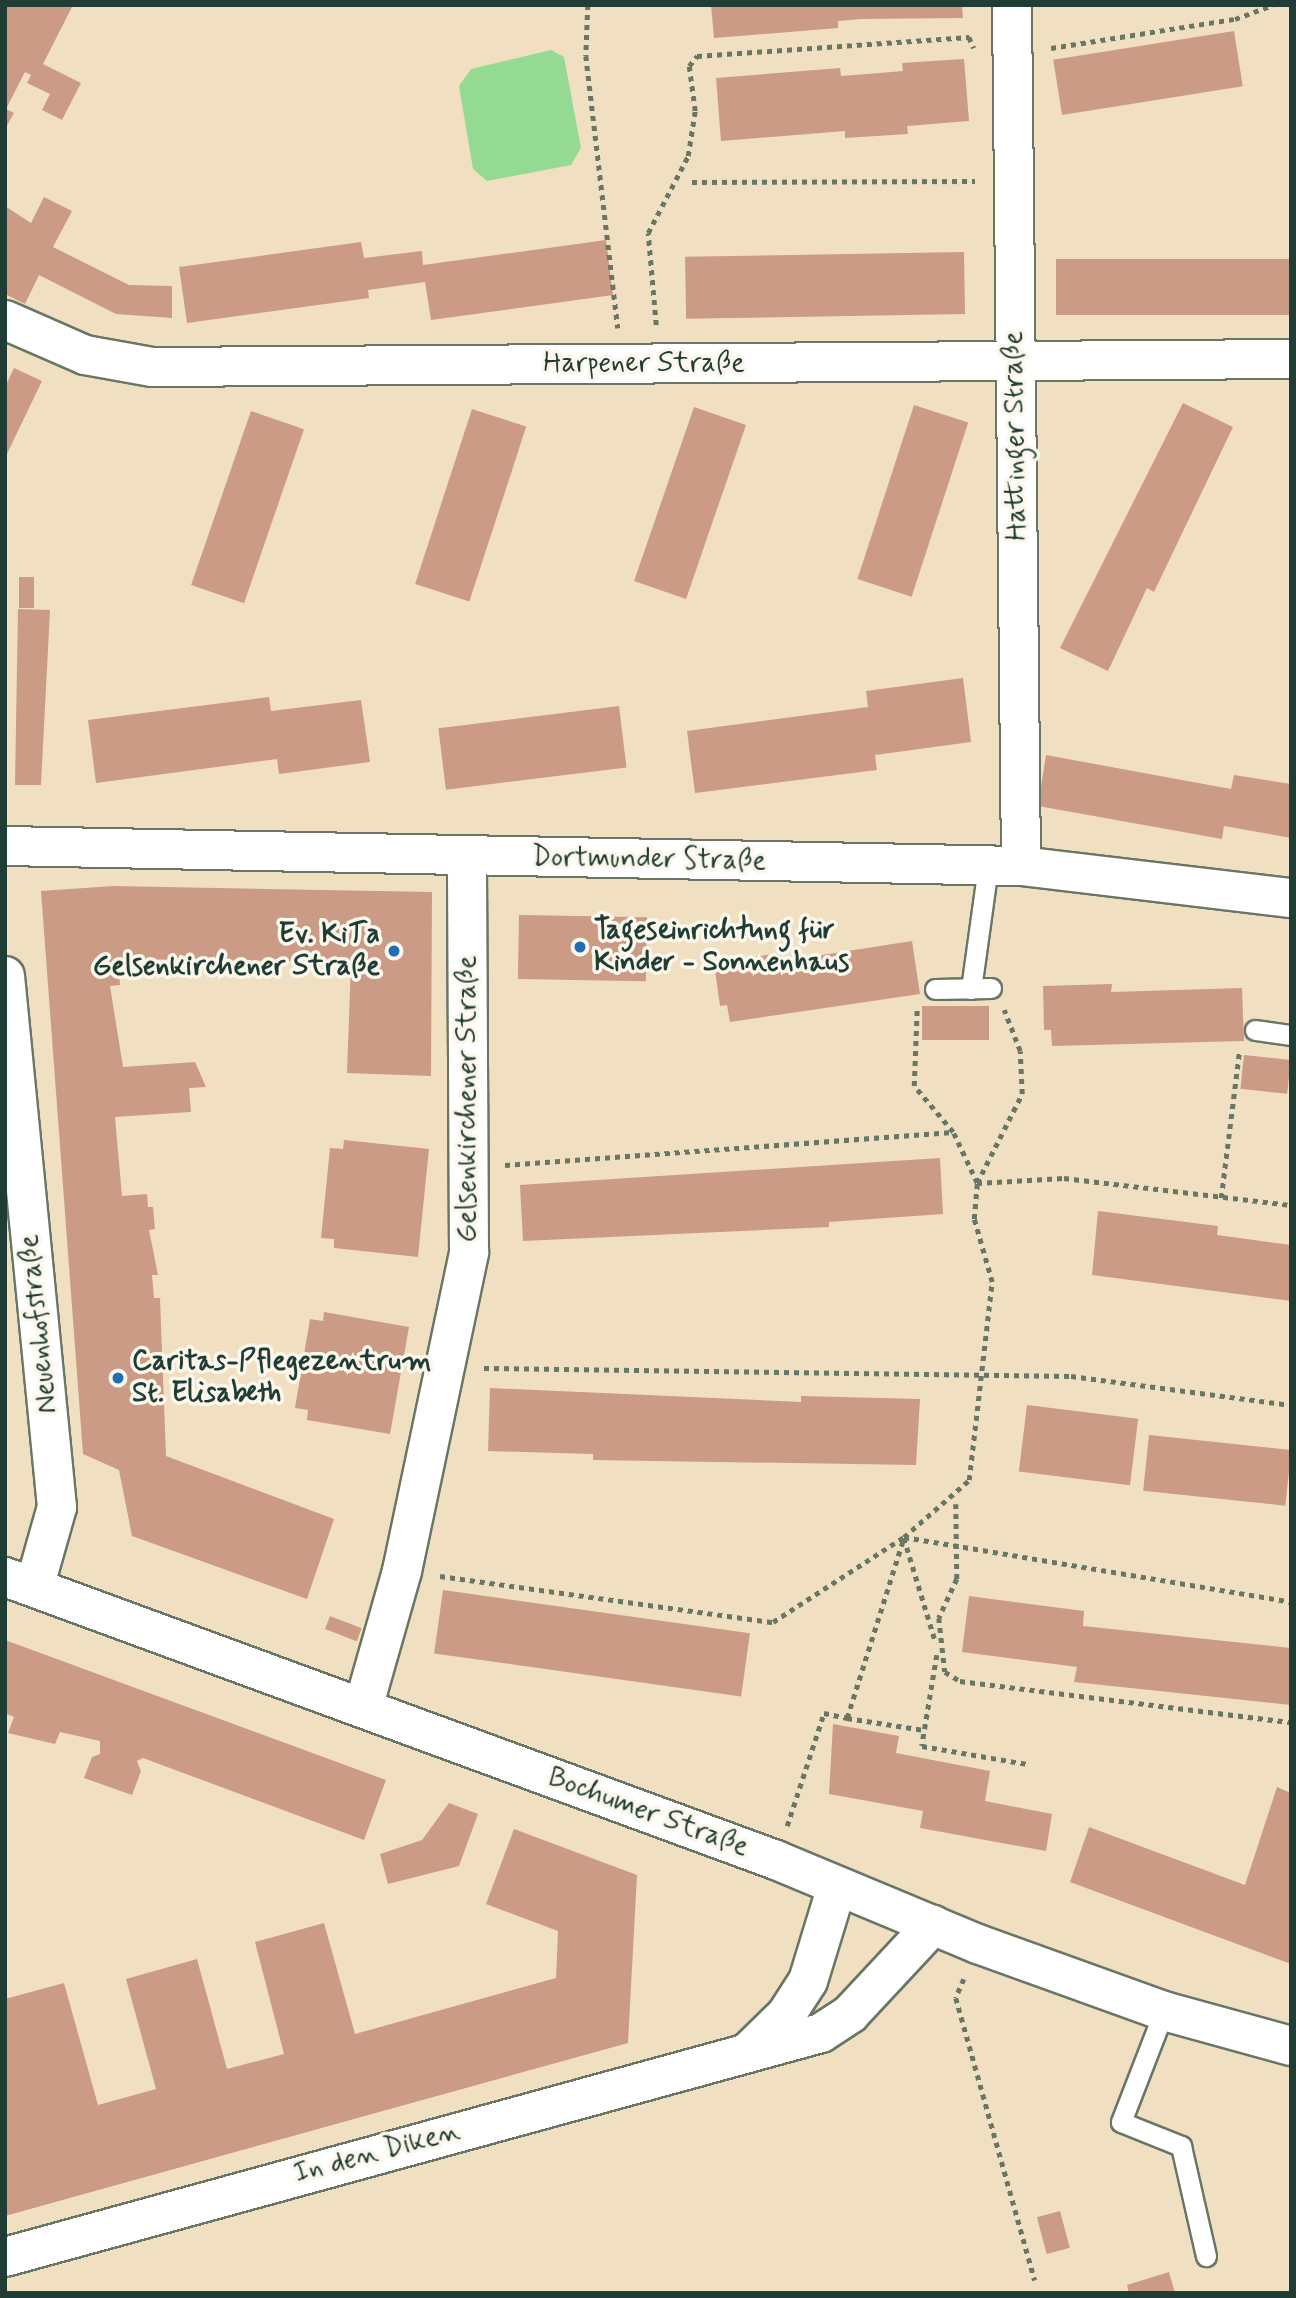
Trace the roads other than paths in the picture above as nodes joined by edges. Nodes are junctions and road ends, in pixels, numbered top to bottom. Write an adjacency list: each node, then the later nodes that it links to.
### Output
1 (1012, 5): 4 (street, Hattinger Straße)
2 (5, 320): 4 (street, Harpener Straße)
3 (1291, 359): 4 (street, Harpener Straße)
4 (1015, 362): 7 (street, Hattinger Straße)
5 (5, 846): 6 (street, Dortmunder Straße)
6 (467, 856): 7 (street, Dortmunder Straße); 16 (street, Gelsenkirchener Straße)
7 (1004, 866): 8 (street, Dortmunder Straße); 12 (lane)
8 (1291, 898)
9 (5, 976): 15 (street, Neuenhofstraße)
10 (991, 988): 12 (lane)
11 (935, 989): 12 (lane)
12 (971, 989)
13 (1255, 1030): 14 (lane)
14 (1291, 1035)
15 (20, 1581): 16 (street, Bochumer Straße)
16 (363, 1708): 17 (street, Bochumer Straße)
17 (837, 1886): 18 (street, Bochumer Straße); 21 (street, In den Diken)
18 (933, 1925): 19 (street, Bochumer Straße); 21 (street, In den Diken)
19 (1164, 2011): 20 (street, Bochumer Straße); 23 (lane)
20 (1291, 2046)
21 (750, 2050): 22 (street, In den Diken)
22 (5, 2256)
23 (1206, 2256)

